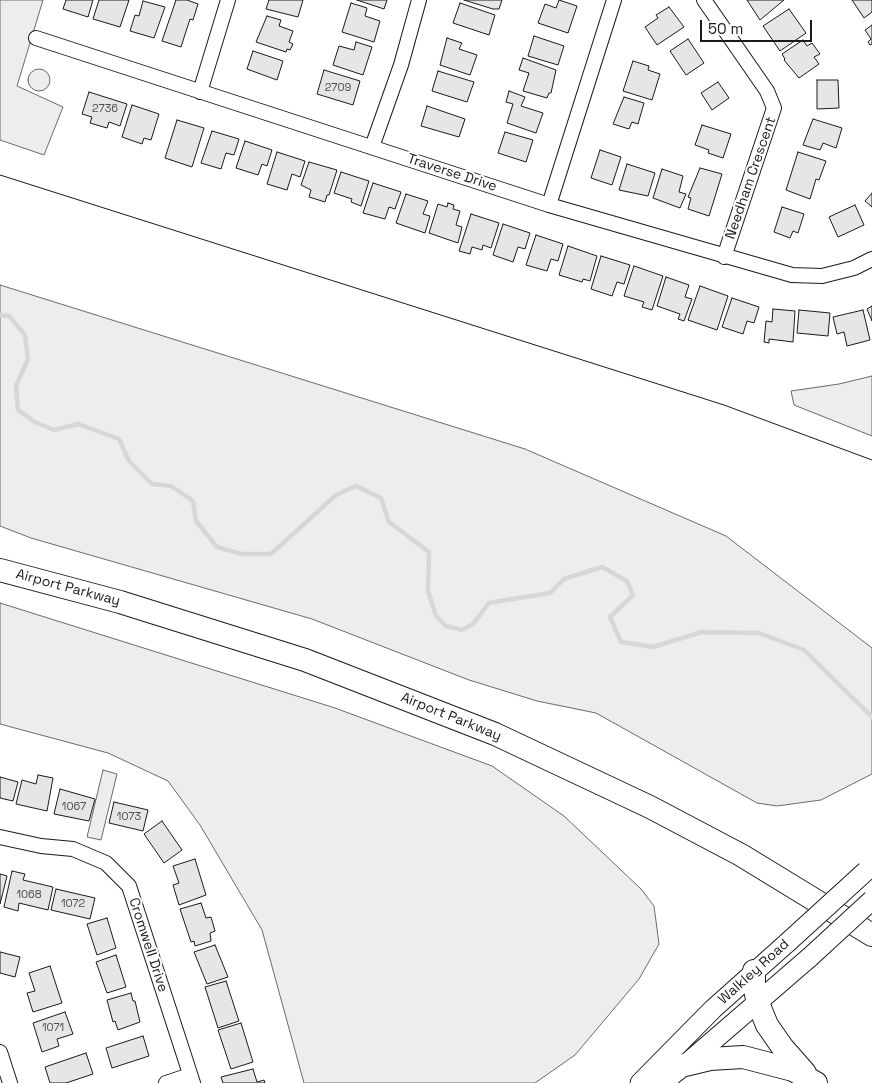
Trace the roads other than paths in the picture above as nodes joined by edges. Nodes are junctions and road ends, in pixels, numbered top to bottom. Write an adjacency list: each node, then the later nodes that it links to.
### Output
1 (228, 0): 6 (street)
2 (419, 0): 7 (street)
3 (614, 0): 8 (street)
4 (704, 0): 9 (street, Needham Crescent)
5 (36, 38): 6 (street, Traverse Drive)
6 (200, 92): 7 (street, Traverse Drive)
7 (372, 147): 8 (street, Traverse Drive)
8 (549, 205): 9 (street, Traverse Drive)
9 (724, 257): 10 (street, Traverse Drive)
10 (872, 259)
11 (0, 570): 15 (highway, Airport Parkway)
12 (0, 837): 20 (street, Cromwell Drive)
13 (869, 868): 16 (main road, Walkley Road, bridge)
14 (872, 900): 17 (main road, Walkley Road, bridge)
15 (872, 936)
16 (754, 972): 17 (highway); 24 (main road, Walkley Road)
17 (758, 1003): 19 (main road, Walkley Road); 21 (highway)
18 (0, 1052): 22 (street)
19 (685, 1065): 21 (highway); 25 (main road, Walkley Road)
20 (192, 1079): 23 (street)
21 (814, 1082)
22 (10, 1083)
23 (166, 1083)
24 (640, 1083)
25 (662, 1083)

